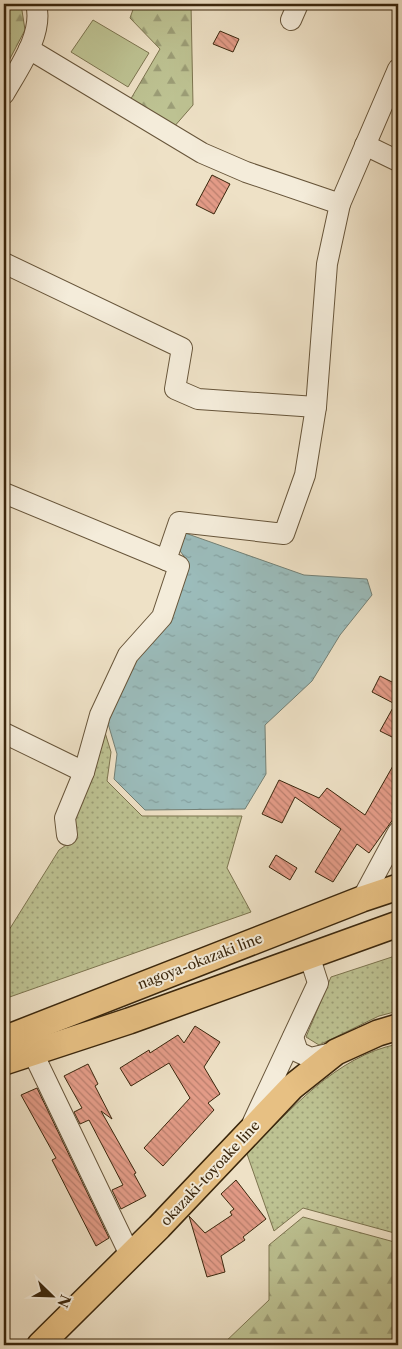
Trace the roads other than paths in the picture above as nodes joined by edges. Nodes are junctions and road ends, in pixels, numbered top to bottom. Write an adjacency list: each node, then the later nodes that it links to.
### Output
1 (36, 4): 2 (street)
2 (29, 49): 4 (street); 7 (street)
3 (398, 69): 5 (street)
4 (4, 94)
5 (366, 145): 6 (street); 7 (street)
6 (398, 161)
7 (340, 204): 9 (street)
8 (4, 263): 9 (street)
9 (316, 407): 11 (street)
10 (4, 493): 11 (street)
11 (166, 560): 13 (street)
12 (4, 733): 13 (street)
13 (84, 772): 15 (street)
14 (398, 832): 17 (street)
15 (67, 835)
16 (398, 887): 17 (main road, nagoya-okazaki line)
17 (362, 899): 22 (main road, nagoya-okazaki line)
18 (398, 924): 19 (main road)
19 (309, 955): 21 (street); 23 (main road)
20 (398, 1027): 24 (main road, okazaki-toyoake line)
21 (293, 1038): 24 (street); 26 (street)
22 (4, 1039)
23 (33, 1052): 25 (main road); 27 (street)
24 (336, 1052): 26 (main road, okazaki-toyoake line)
25 (4, 1062)
26 (249, 1130): 27 (main road, okazaki-toyoake line)
27 (130, 1255): 28 (main road, okazaki-toyoake line)
28 (40, 1345)

